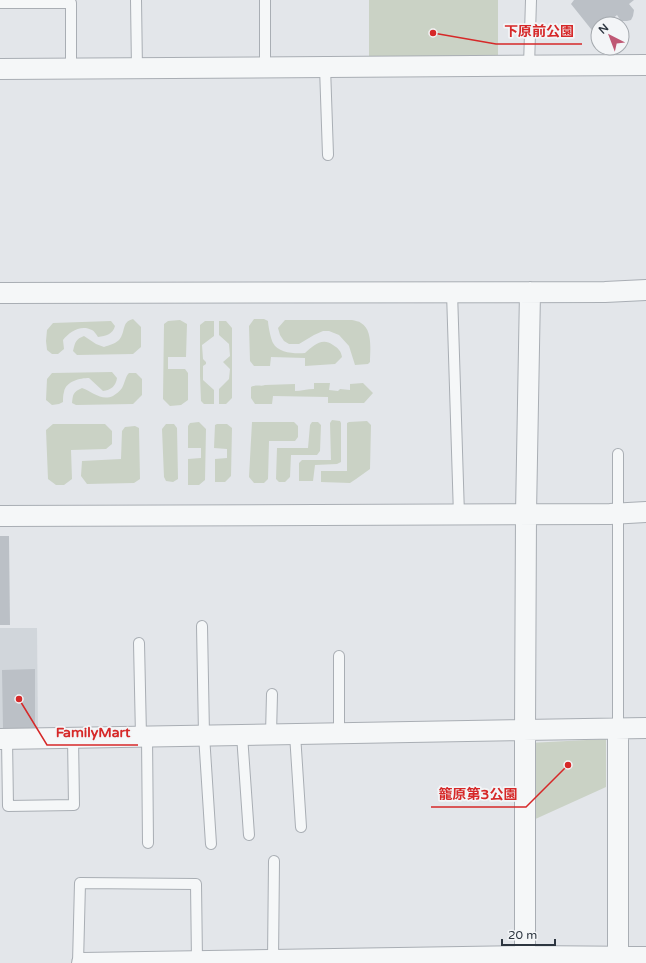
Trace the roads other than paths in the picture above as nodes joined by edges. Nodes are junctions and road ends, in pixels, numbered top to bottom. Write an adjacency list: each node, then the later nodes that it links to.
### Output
1 (136, 0): 9 (lane)
2 (265, 0): 7 (lane)
3 (530, 0): 5 (lane)
4 (0, 3): 11 (lane)
5 (529, 66): 6 (street); 8 (street)
6 (646, 66)
7 (265, 67): 8 (street); 9 (street)
8 (325, 67): 12 (lane)
9 (137, 68): 11 (street)
10 (0, 69): 11 (street)
11 (71, 69)
12 (328, 155)
13 (646, 290): 15 (street)
14 (452, 292): 15 (street); 16 (street); 21 (lane)
15 (530, 292): 19 (street)
16 (0, 293)
17 (618, 454): 20 (lane)
18 (646, 512): 20 (street)
19 (526, 514): 20 (street); 21 (street); 29 (street)
20 (618, 514): 27 (lane)
21 (459, 515): 22 (street)
22 (0, 516)
23 (202, 626): 35 (lane)
24 (139, 643): 34 (lane)
25 (339, 656): 30 (lane)
26 (272, 694): 31 (lane)
27 (618, 728): 28 (street); 29 (street); 47 (street)
28 (646, 728)
29 (525, 730): 30 (street); 46 (street)
30 (339, 733): 32 (street)
31 (271, 734): 32 (street); 33 (street)
32 (295, 734): 38 (lane)
33 (242, 735): 35 (street); 39 (lane)
34 (144, 736): 35 (street); 36 (street); 40 (lane)
35 (204, 736): 41 (lane)
36 (73, 737): 37 (street); 37 (lane)
37 (4, 739)
38 (300, 827)
39 (249, 835)
40 (148, 844)
41 (211, 844)
42 (274, 861): 44 (lane)
43 (646, 957): 47 (street)
44 (273, 960): 45 (street); 48 (street)
45 (428, 960): 46 (street)
46 (525, 960): 47 (street)
47 (618, 960)
48 (197, 961): 49 (street); 50 (lane)
49 (143, 962): 51 (street)
50 (78, 963)
51 (82, 963)

